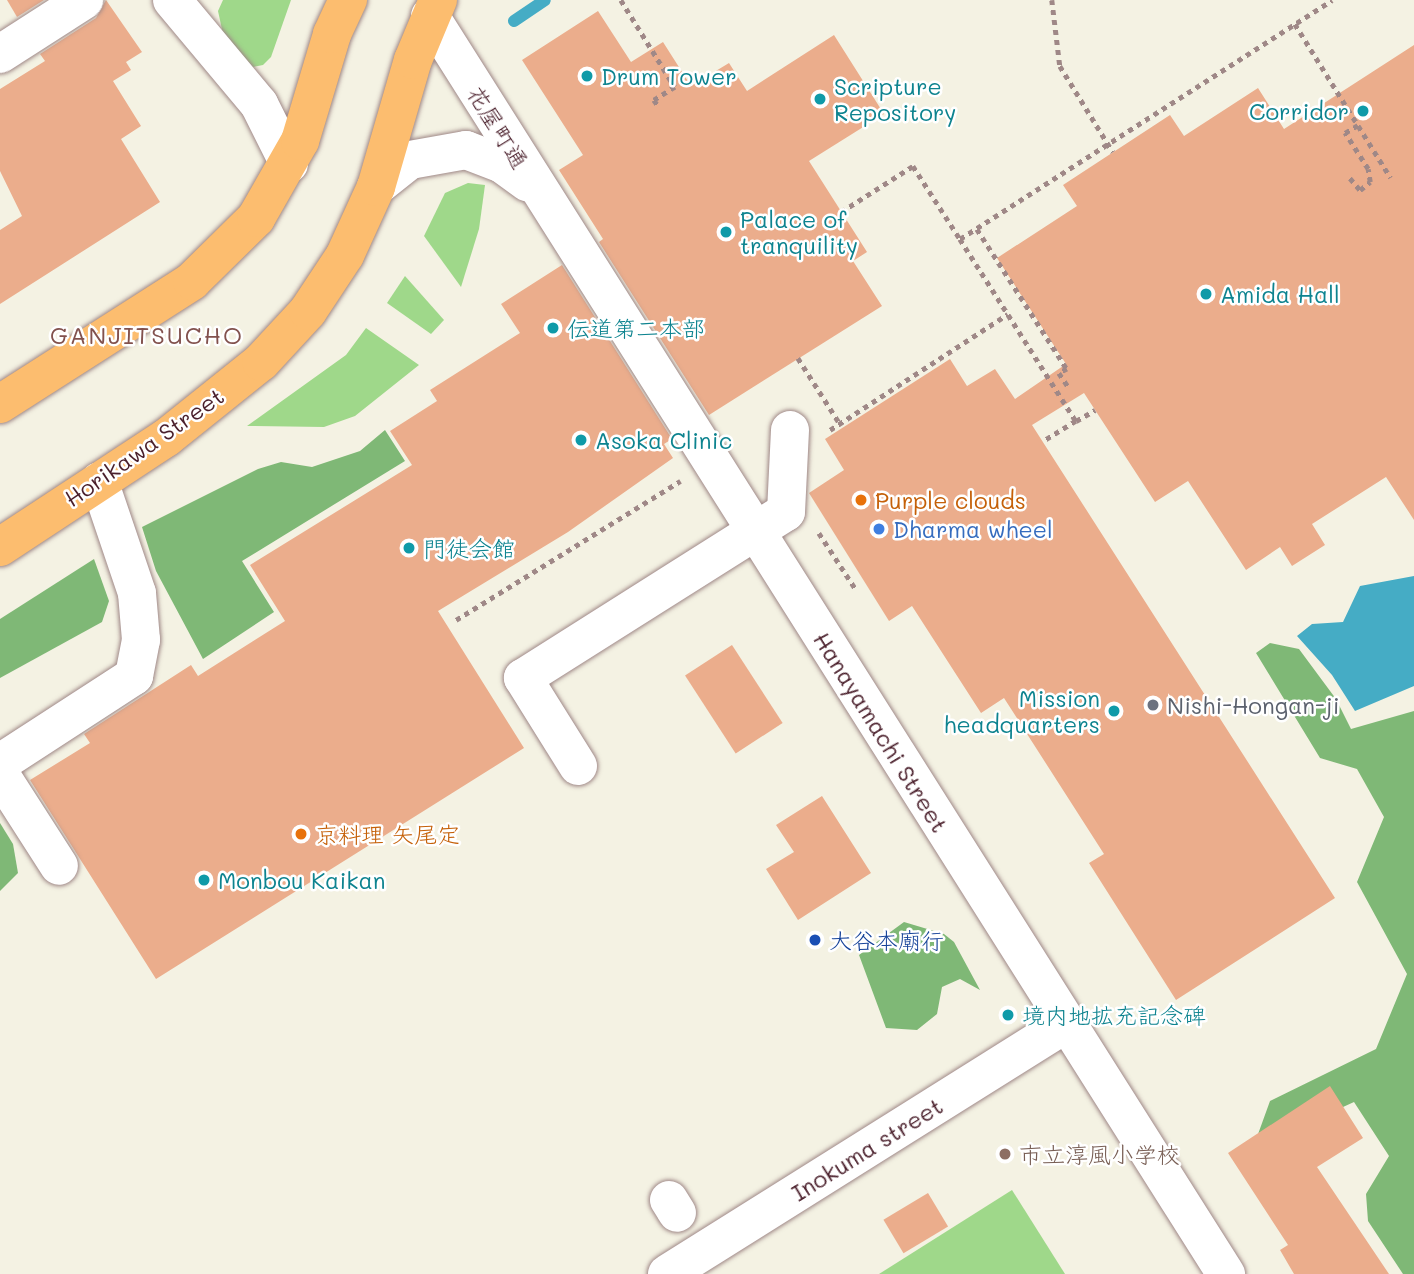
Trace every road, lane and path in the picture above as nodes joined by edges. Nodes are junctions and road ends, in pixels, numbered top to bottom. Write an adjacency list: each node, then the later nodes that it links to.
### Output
1 (84, 0): 9 (street)
2 (348, 0): 14 (highway)
3 (621, 0): 10 (path)
4 (1052, 0): 12 (path)
5 (1332, 0): 8 (path)
6 (180, 2): 14 (street)
7 (434, 8): 17 (highway, Horikawa Street); 18 (street, 花屋町通)
8 (1295, 24): 11 (path); 12 (path)
9 (0, 54)
10 (659, 107)
11 (1358, 125): 15 (path); 16 (path)
12 (1108, 145): 13 (path); 20 (path)
13 (1113, 152)
14 (289, 164): 25 (highway)
15 (1350, 178)
16 (1391, 178)
17 (376, 187): 18 (street, 花屋町通); 32 (highway, Horikawa Street)
18 (537, 190): 31 (street, Hanayamachi Street)
19 (841, 212): 21 (path)
20 (977, 229): 21 (path); 24 (path)
21 (960, 239): 22 (path)
22 (1008, 314): 27 (path); 28 (path)
23 (799, 358): 28 (path)
24 (1069, 388)
25 (0, 404)
26 (1095, 410): 27 (path)
27 (1076, 421): 30 (path)
28 (840, 424): 29 (path)
29 (805, 434): 34 (street)
30 (1043, 442)
31 (710, 461): 34 (street, Hanayamachi Street); 37 (path)
32 (99, 481): 35 (highway, Horikawa Street); 38 (street)
33 (814, 524): 36 (path)
34 (755, 532): 39 (street); 42 (street, Hanayamachi Street)
35 (0, 547)
36 (857, 591)
37 (456, 620)
38 (0, 763)
39 (578, 766)
40 (0, 774): 41 (street)
41 (59, 866)
42 (1067, 1023): 43 (street, Inokuma street); 45 (street, Hanayamachi Street)
43 (691, 1234): 44 (street, Inokuma street)
44 (667, 1274)
45 (1226, 1274)

